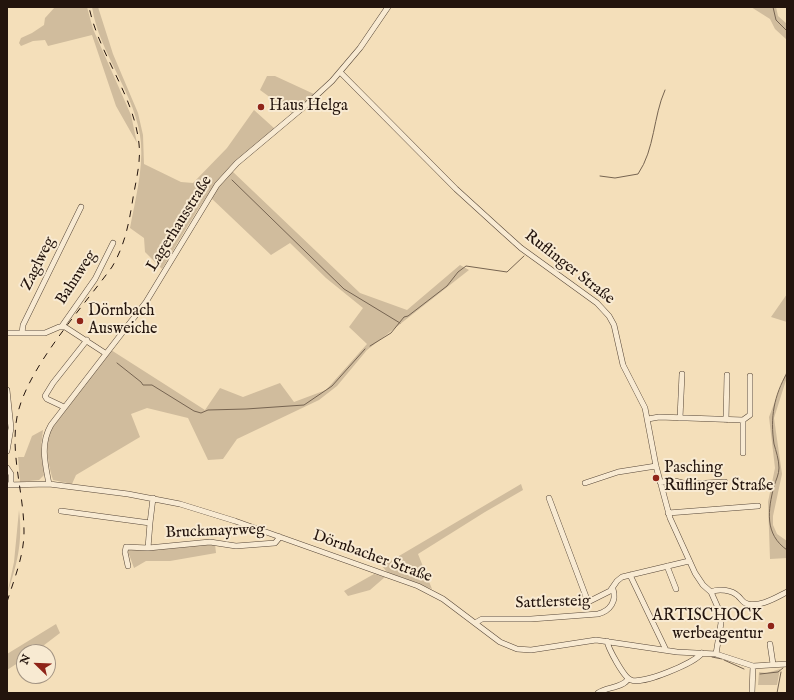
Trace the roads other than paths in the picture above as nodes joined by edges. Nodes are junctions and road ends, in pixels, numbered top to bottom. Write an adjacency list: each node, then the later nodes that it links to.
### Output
1 (388, 7): 2 (street, Lagerhausstraße)
2 (340, 72): 9 (street, Lagerhausstraße); 16 (street, Ruflinger Straße)
3 (82, 207): 7 (street, Zaglweg)
4 (113, 243): 5 (street, Bahnweg)
5 (62, 326): 7 (street, Bahnweg); 8 (street, Bahnweg)
6 (7, 333): 7 (street, Bahnweg)
7 (22, 333)
8 (87, 340): 9 (street, Bahnweg); 14 (street)
9 (105, 353): 14 (street, Lagerhausstraße)
10 (682, 374): 15 (street)
11 (727, 375): 17 (street)
12 (750, 376): 18 (street)
13 (7, 390): 19 (street)
14 (64, 407): 26 (street, Lagerhausstraße)
15 (680, 418): 16 (street); 17 (street)
16 (648, 419): 21 (street, Ruflinger Straße)
17 (726, 420): 18 (street)
18 (743, 420): 20 (street)
19 (7, 451)
20 (743, 453)
21 (656, 466): 23 (street, Ruflinger Straße); 25 (street)
22 (7, 468): 27 (street)
23 (660, 482): 24 (street); 32 (street, Ruflinger Straße)
24 (725, 482)
25 (585, 483)
26 (49, 484): 27 (street, Dörnbacher Straße); 28 (street, Dörnbacher Straße)
27 (9, 485)
28 (153, 498): 33 (street); 34 (street, Dörnbacher Straße)
29 (549, 498): 40 (street)
30 (758, 506): 32 (street)
31 (61, 510): 33 (street)
32 (668, 513): 36 (street, Ruflinger Straße)
33 (150, 523): 35 (street)
34 (280, 537): 35 (street, Bruckmayrweg); 44 (street, Dörnbacher Straße)
35 (148, 548): 37 (street, Bruckmayrweg)
36 (689, 561): 38 (street); 42 (street, Ruflinger Straße)
37 (128, 566)
38 (667, 566): 39 (street); 41 (street)
39 (630, 575): 40 (street); 47 (street)
40 (613, 589): 44 (street, Sattlersteig)
41 (676, 589)
42 (711, 592): 43 (street); 49 (street, Ruflinger Straße)
43 (787, 592)
44 (476, 623): 45 (street, Dörnbacher Straße)
45 (607, 641): 47 (street, Dörnbacher Straße); 53 (street)
46 (770, 644): 50 (street)
47 (666, 650): 48 (street, Dörnbacher Straße)
48 (702, 653): 49 (street, Dörnbacher Straße); 53 (street)
49 (716, 654): 52 (street, Dörnbacher Straße)
50 (773, 664): 51 (street, Dörnbacher Straße); 52 (street, Dörnbacher Straße)
51 (787, 664)
52 (753, 666): 55 (street)
53 (628, 679): 54 (street)
54 (598, 693)
55 (752, 693)

